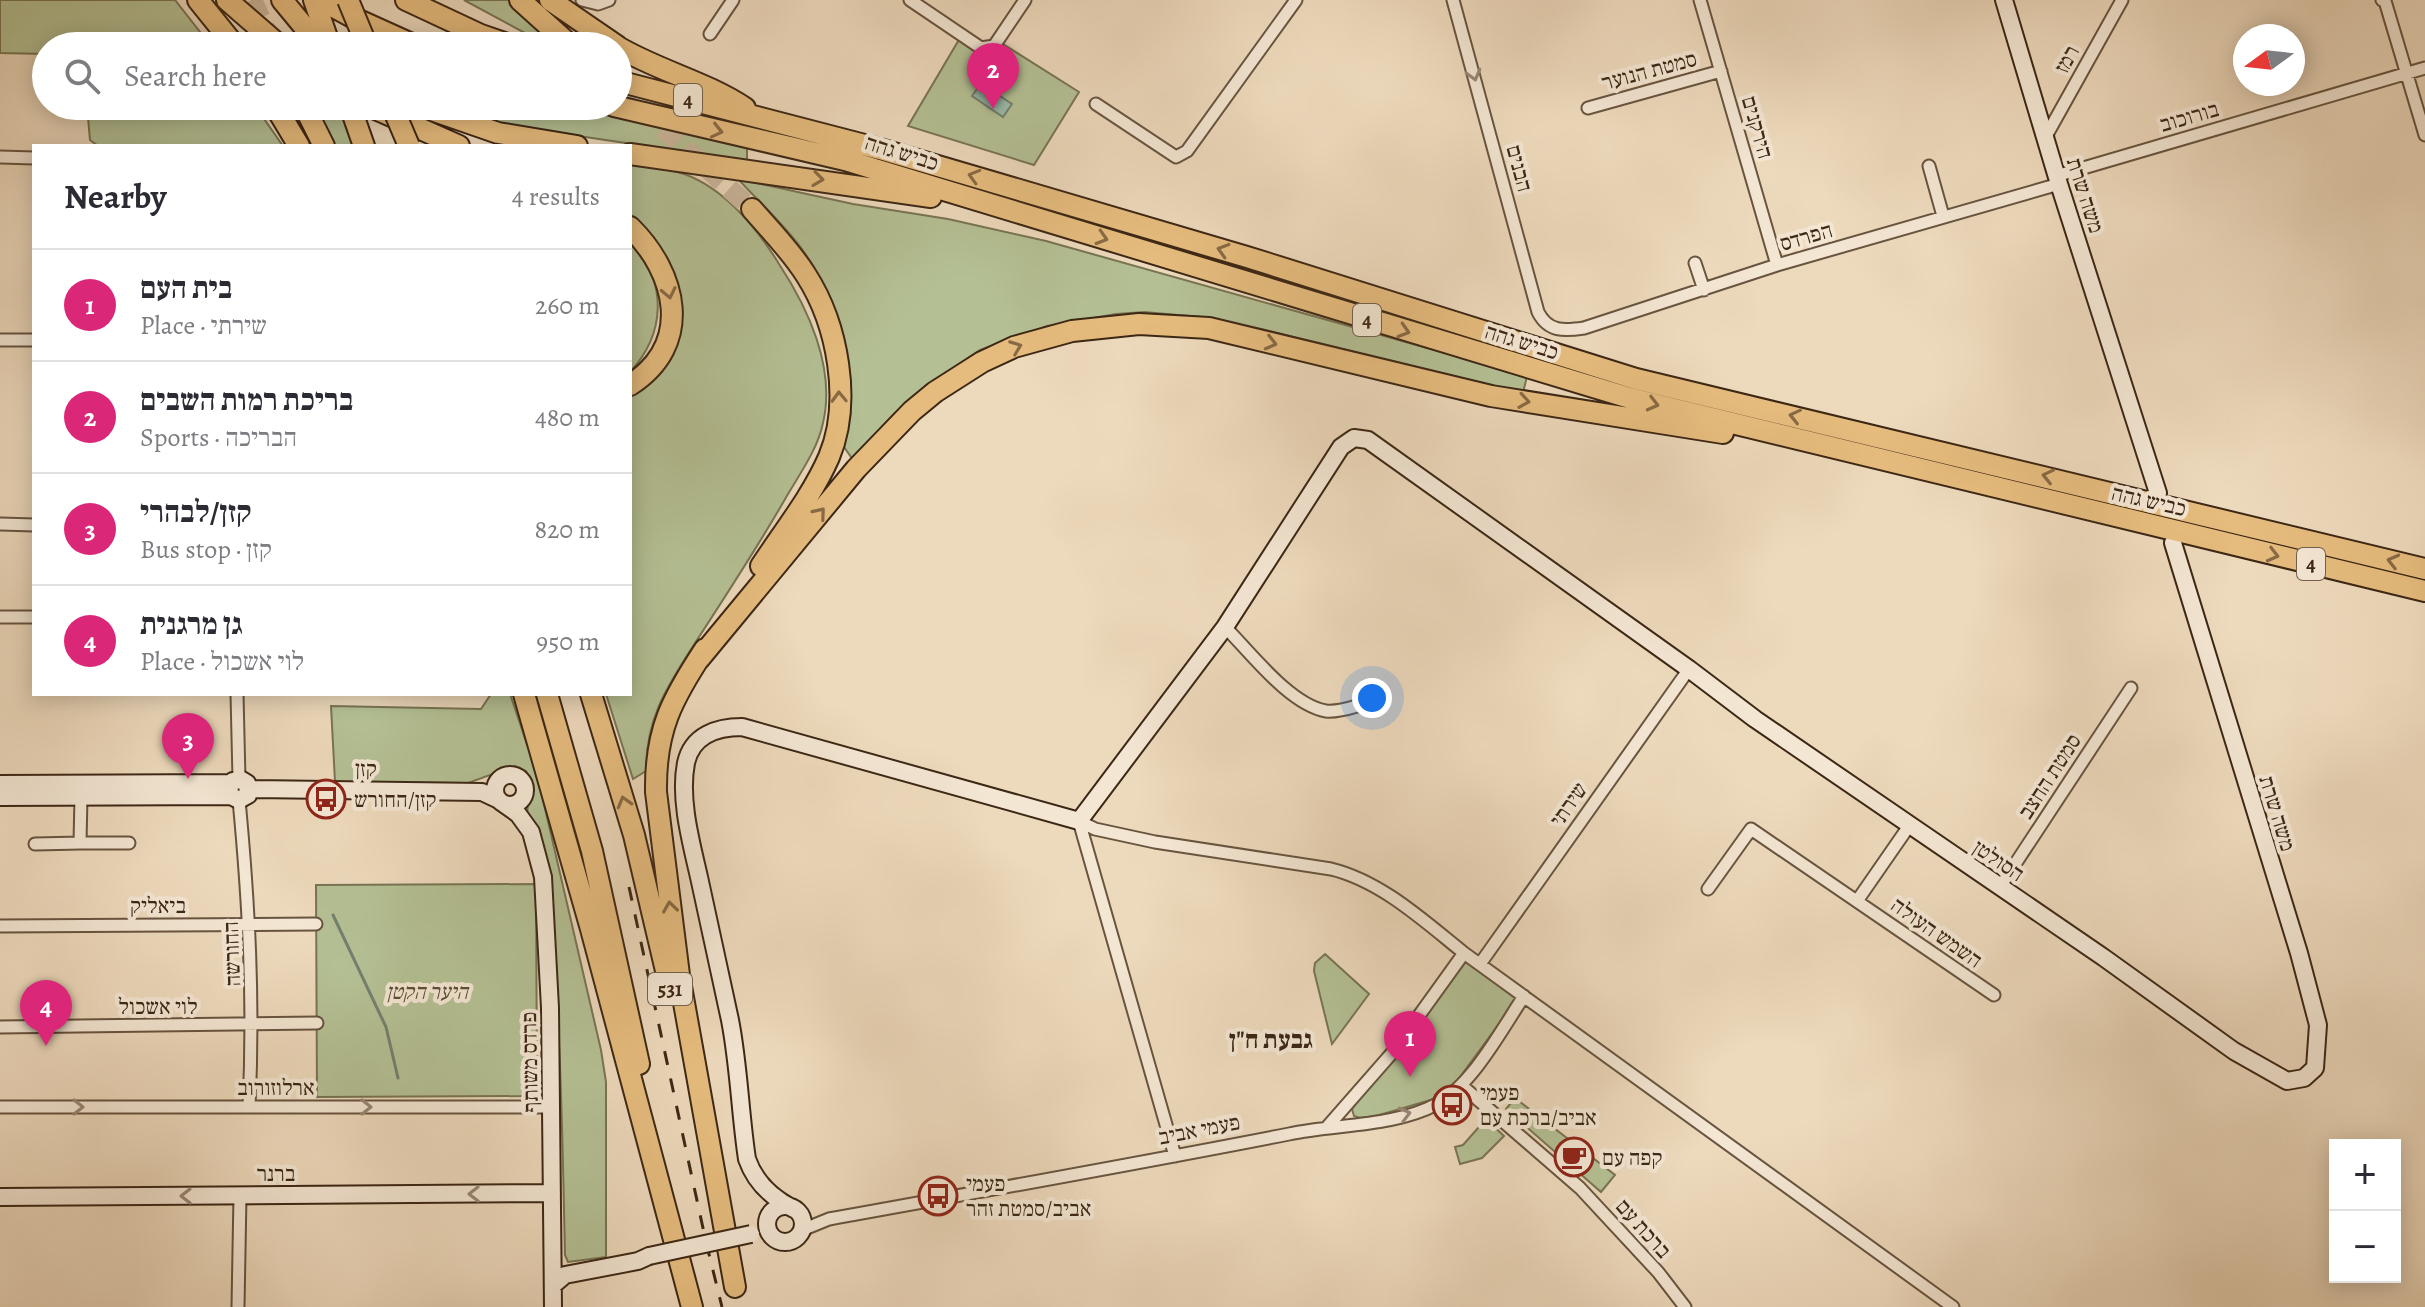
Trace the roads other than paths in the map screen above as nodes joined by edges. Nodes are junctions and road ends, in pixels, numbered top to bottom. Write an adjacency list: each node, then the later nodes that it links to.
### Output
1 (198, 0): 23 (highway)
2 (227, 0): 24 (highway)
3 (282, 0): 25 (highway)
4 (314, 0): 26 (highway)
5 (321, 0): 28 (highway)
6 (347, 0): 27 (highway, bridge)
7 (406, 0): 22 (highway)
8 (433, 0): 22 (highway)
9 (520, 0): 30 (highway)
10 (550, 0): 31 (highway)
11 (582, 0): 21 (street)
12 (733, 0): 32 (street)
13 (910, 0): 14 (street)
14 (1025, 0)
15 (1296, 0): 38 (street)
16 (1453, 0): 70 (street, הבנים, one-way to 70)
17 (1700, 0): 35 (street, הירקנים)
18 (2004, 0): 50 (street, משה שרת)
19 (2122, 0): 50 (street, רמז)
20 (2382, 0): 36 (street)
21 (604, 2)
22 (455, 23): 29 (highway)
23 (224, 32)
24 (264, 32)
25 (308, 32)
26 (325, 32)
27 (359, 32)
28 (387, 32)
29 (478, 32)
30 (555, 32)
31 (597, 32)
32 (710, 34)
33 (632, 54): 41 (highway)
34 (2425, 68): 36 (street, בורוכוב)
35 (1721, 71): 39 (street, סמטת הנוער); 68 (street, הירקנים)
36 (2408, 73): 49 (street); 62 (street, בורוכוב)
37 (632, 85): 41 (highway, כביש גהה / 4)
38 (1096, 104)
39 (1588, 108)
40 (632, 110): 65 (highway, כביש גהה / 4, one-way to 65)
41 (759, 117): 79 (highway, כביש גהה / 4, one-way to 41)
42 (283, 120): 51 (highway)
43 (311, 120): 52 (highway)
44 (355, 120): 53 (highway)
45 (386, 120): 54 (highway)
46 (398, 120): 55 (highway, bridge)
47 (400, 120): 56 (highway)
48 (460, 120): 57 (highway)
49 (2425, 135)
50 (2045, 138): 62 (street, משה שרת)
51 (298, 144)
52 (323, 144)
53 (363, 144)
54 (394, 144)
55 (408, 144)
56 (454, 144)
57 (565, 144)
58 (632, 154): 65 (highway, one-way to 65)
59 (0, 157): 60 (street)
60 (32, 158)
61 (1929, 166): 64 (street)
62 (2058, 180): 64 (street, הפרדס); 75 (street, משה שרת)
63 (752, 209): 84 (highway, one-way to 63)
64 (1943, 216): 68 (street, הפרדס)
65 (1067, 227): 74 (highway, כביש גהה / 4, one-way to 74)
66 (632, 229): 73 (highway, one-way to 73)
67 (1695, 263): 69 (street)
68 (1777, 265): 69 (street, הפרדס)
69 (1704, 290): 70 (street, הפרדס)
70 (1565, 331)
71 (0, 340): 72 (street)
72 (32, 340)
73 (632, 383)
74 (1867, 456): 80 (highway, כביש גהה / 4, one-way to 80); 84 (highway, one-way to 74)
75 (2158, 493)
76 (0, 524): 77 (street)
77 (32, 525)
78 (2173, 543): 118 (street, משה שרת)
79 (2425, 569)
80 (2425, 591)
81 (0, 617): 82 (street)
82 (32, 617)
83 (1225, 627): 85 (street, הסולטן); 91 (street); 100 (street)
84 (699, 659): 135 (highway, one-way to 84)
85 (1689, 669): 101 (street, הסולטן); 112 (street, שירתי)
86 (2131, 688): 105 (street, סמטת החצב)
87 (237, 696): 94 (street, החורשה)
88 (525, 696): 133 (highway)
89 (548, 696): 133 (highway, 531)
90 (592, 696): 135 (highway, 531, one-way to 90)
91 (1357, 706)
92 (0, 784): 94 (street, קזן)
93 (489, 787): 94 (street, קזן); 97 (street); 98 (street)
94 (238, 789): 95 (street, קזן); 108 (street, החורשה)
95 (81, 796): 96 (street, קזן); 102 (street)
96 (0, 797)
97 (523, 798): 98 (street); 99 (street, פרדס משותף)
98 (502, 802): 99 (street)
99 (525, 820): 122 (street, פרדס משותף)
100 (1079, 821): 111 (street); 124 (street); 125 (street)
101 (1909, 826): 105 (street, הסולטן); 107 (street, השמש העולה)
102 (80, 843): 103 (street); 104 (street)
103 (129, 843)
104 (35, 844)
105 (2000, 887): 118 (street, הסולטן)
106 (1708, 889): 107 (street, השמש העולה)
107 (1857, 901): 113 (street, השמש העולה)
108 (250, 924): 109 (street, ביאליק); 110 (street, ביאליק); 116 (street, החורשה)
109 (316, 924)
110 (0, 926)
111 (1464, 953): 112 (street); 123 (street)
112 (1480, 964): 114 (street)
113 (1994, 995)
114 (1524, 996): 119 (street, פעמי אביב); 140 (street)
115 (317, 1023): 116 (street, לוי אשכול)
116 (253, 1026): 117 (street, לוי אשכול); 121 (street, החורשה)
117 (0, 1027)
118 (2287, 1081)
119 (1461, 1085): 123 (street, פעמי אביב, one-way to 119); 139 (street, ברכת עם)
120 (0, 1107): 121 (street, ארלוזורוב, one-way to 121)
121 (249, 1107): 122 (street, ארלוזורוב, one-way to 122)
122 (551, 1107): 126 (street, פרדס משותף)
123 (1328, 1126): 124 (street, פעמי אביב)
124 (1175, 1156): 129 (street, פעמי אביב)
125 (764, 1188): 129 (street); 130 (street)
126 (552, 1193): 127 (street, ברנר, one-way to 127); 131 (street, פרדס משותף)
127 (240, 1195): 128 (street, ברנר, one-way to 128); 136 (street)
128 (0, 1197)
129 (798, 1217): 130 (street); 130 (street)
130 (770, 1224): 132 (street, bridge)
131 (552, 1253): 132 (street); 134 (street, פרדס משותף)
132 (649, 1256): 134 (street)
133 (683, 1276): 138 (highway, 531)
134 (553, 1285): 137 (street, פרדס משותף)
135 (737, 1297)
136 (238, 1307)
137 (553, 1307)
138 (692, 1307)
139 (1685, 1307)
140 (1953, 1307)

